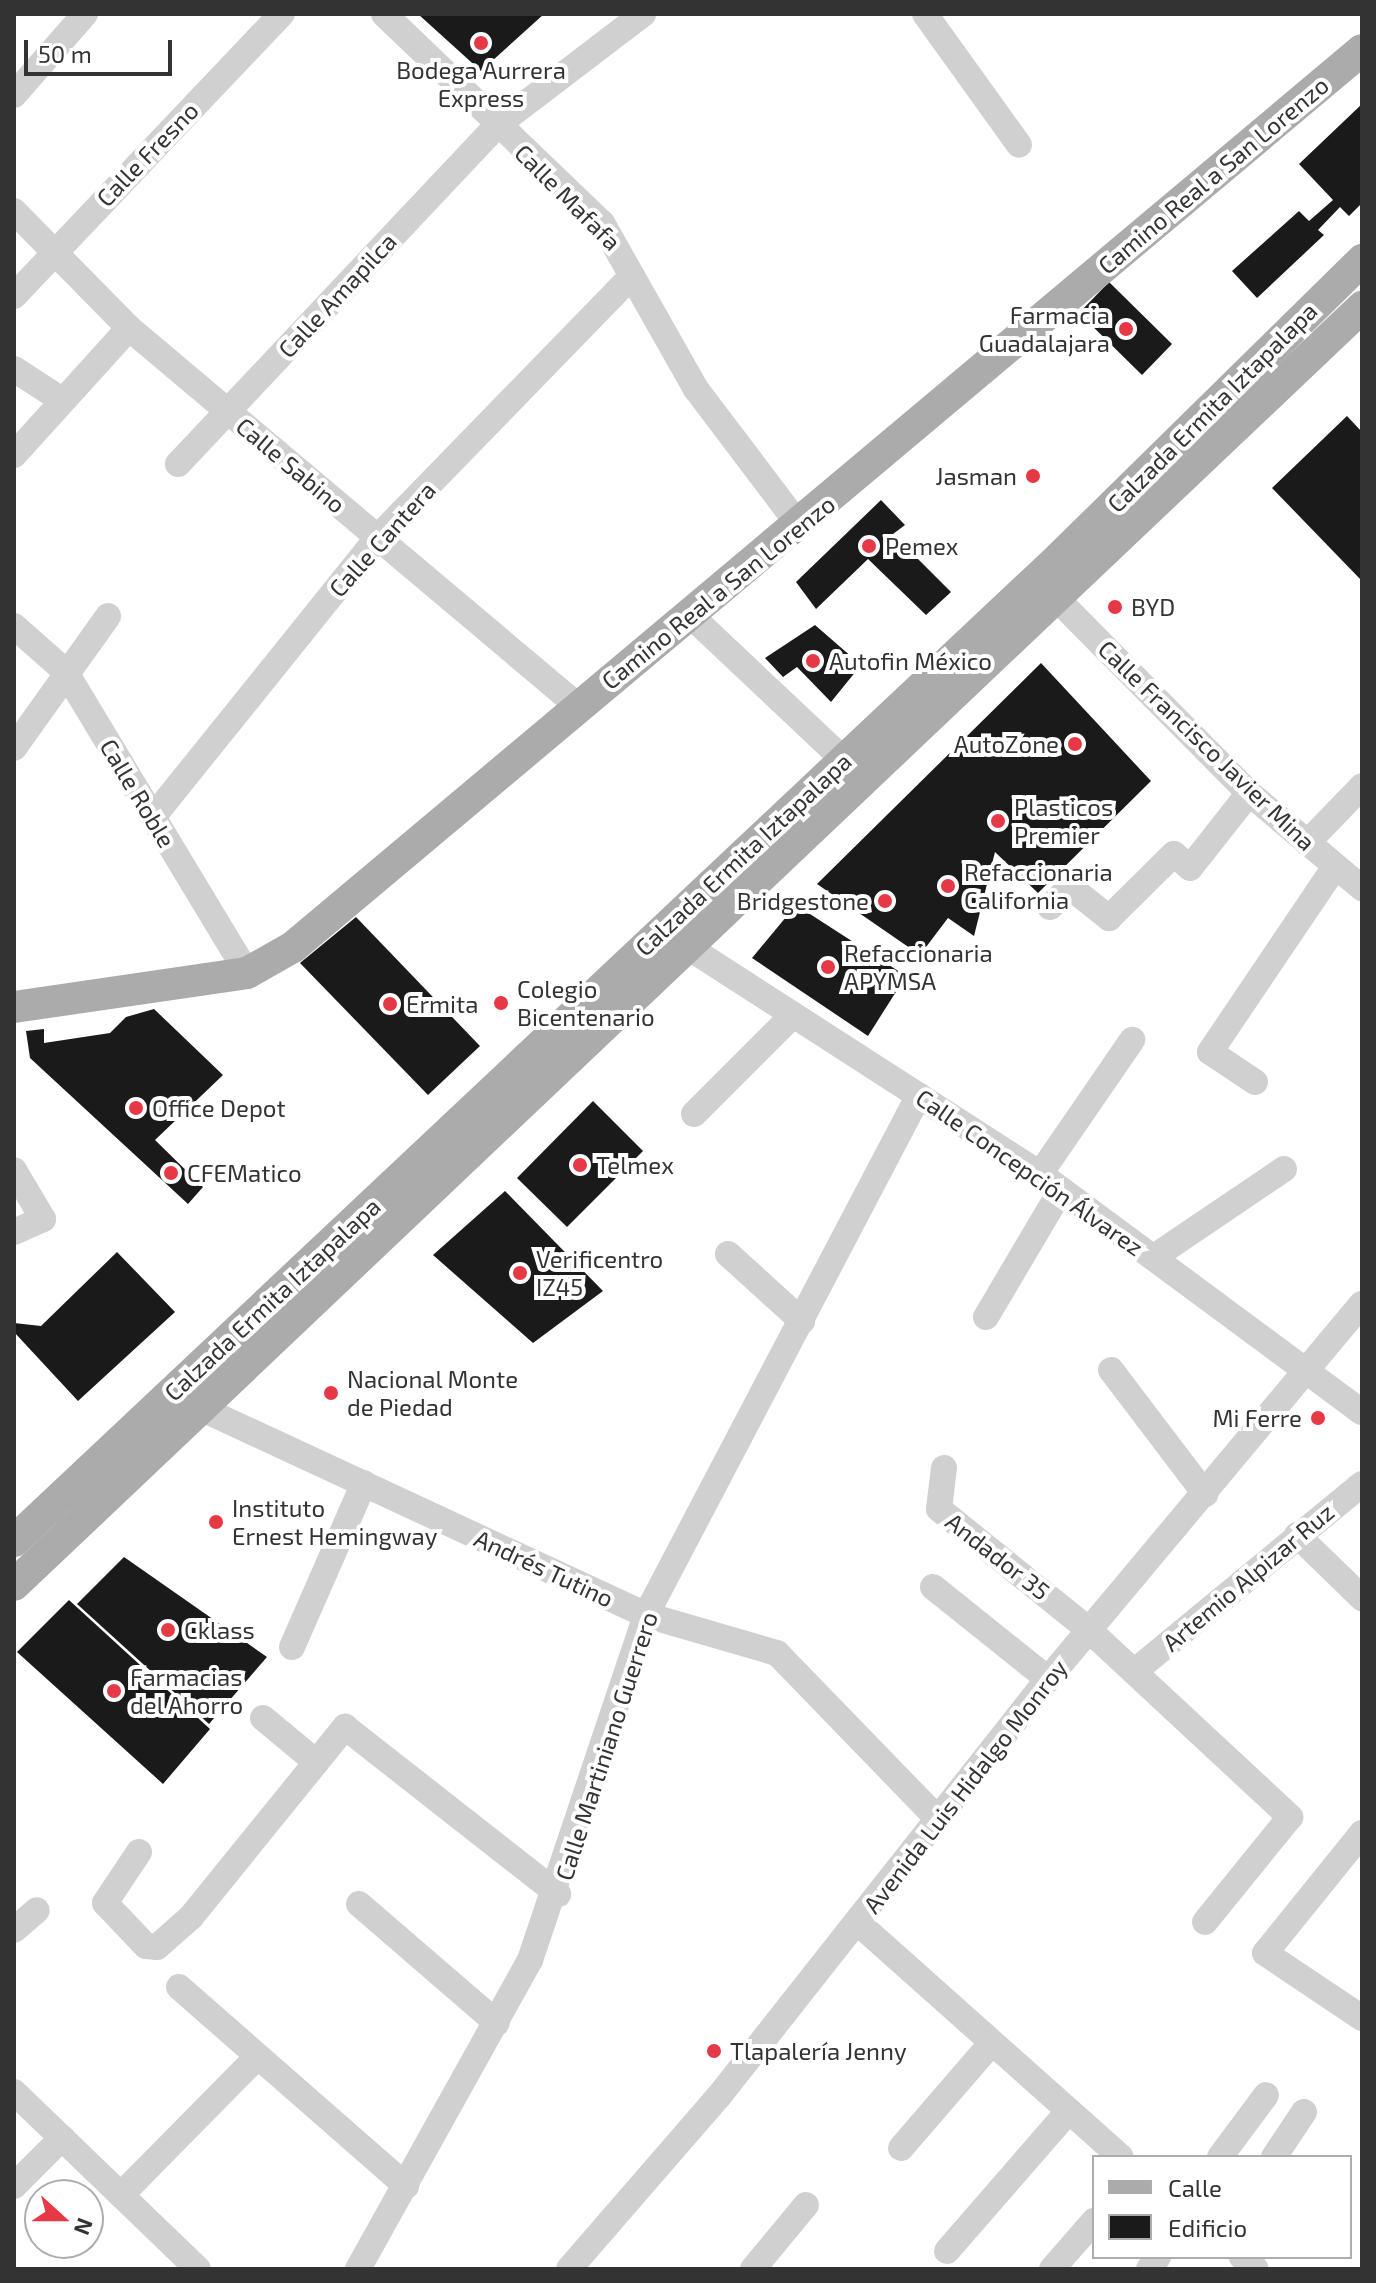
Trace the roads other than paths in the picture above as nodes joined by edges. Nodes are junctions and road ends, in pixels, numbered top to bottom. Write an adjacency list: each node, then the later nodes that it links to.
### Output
1 (85, 14): 7 (street)
2 (282, 14): 11 (street, Calle Fresno)
3 (384, 14): 8 (street, Calle Mafafa)
4 (643, 14): 8 (street, Calle Amapilca)
5 (925, 14): 9 (street)
6 (1362, 50): 22 (main road, Camino Real a San Lorenzo)
7 (14, 95)
8 (496, 126): 13 (street, Calle Mafafa); 19 (street, Calle Amapilca)
9 (1019, 145)
10 (14, 211): 11 (street, Calle Sabino)
11 (55, 249): 14 (street, Calle Fresno); 16 (street, Calle Sabino)
12 (1362, 260): 31 (main road, Calzada Ermita Iztapalapa)
13 (630, 278): 22 (street, Calle Mafafa); 23 (street, Calle Cantera)
14 (14, 296)
15 (1362, 307): 24 (main road, Calzada Ermita Iztapalapa)
16 (129, 328): 18 (street); 19 (street, Calle Sabino)
17 (14, 369): 18 (street)
18 (62, 400): 20 (street)
19 (228, 412): 21 (street, Calle Amapilca); 23 (street, Calle Sabino)
20 (14, 455)
21 (178, 464)
22 (798, 524): 25 (main road, Camino Real a San Lorenzo)
23 (377, 538): 29 (street, Calle Sabino); 34 (street, Calle Cantera)
24 (1055, 597): 33 (street, Calle Francisco Javier Mina); 39 (main road, Calzada Ermita Iztapalapa)
25 (690, 615): 29 (main road, Camino Real a San Lorenzo); 31 (street)
26 (108, 616): 28 (street)
27 (14, 626): 28 (street, Calle Roble)
28 (65, 671): 30 (street); 34 (street, Calle Roble)
29 (579, 707): 40 (main road, Camino Real a San Lorenzo)
30 (14, 748)
31 (843, 759): 65 (main road, Calzada Ermita Iztapalapa)
32 (1362, 786): 35 (street)
33 (1249, 793): 35 (street, Calle Francisco Javier Mina); 38 (street)
34 (153, 817): 40 (street, Calle Roble)
35 (1307, 843): 36 (street, Calle Francisco Javier Mina)
36 (1335, 867): 37 (street, Calle Francisco Javier Mina); 44 (street)
37 (1362, 888)
38 (1050, 907)
39 (688, 947): 42 (street, Calle Concepción Álvarez); 58 (main road, Calzada Ermita Iztapalapa)
40 (247, 973): 41 (main road, Camino Real a San Lorenzo)
41 (14, 1007)
42 (793, 1015): 45 (street, Calle Concepción Álvarez); 46 (street)
43 (1132, 1040): 49 (street)
44 (1255, 1082)
45 (919, 1095): 49 (street, Calle Concepción Álvarez); 55 (street, Calle Martiniano Guerrero)
46 (694, 1114)
47 (1284, 1169): 52 (street)
48 (14, 1170): 50 (street)
49 (1050, 1182): 52 (street, Calle Concepción Álvarez); 54 (street)
50 (24, 1230)
51 (728, 1254): 55 (street)
52 (1154, 1257): 57 (street, Calle Concepción Álvarez)
53 (1362, 1304): 57 (street, Avenida Luis Hidalgo Monroy)
54 (986, 1317)
55 (802, 1321): 69 (street, Calle Martiniano Guerrero)
56 (1111, 1370): 63 (street)
57 (1307, 1373): 59 (street, Calle Concepción Álvarez); 63 (street, Avenida Luis Hidalgo Monroy)
58 (196, 1406): 61 (street, Andrés Tutino); 66 (main road, Calzada Ermita Iztapalapa)
59 (1362, 1412)
60 (944, 1468): 70 (street, Andador 35)
61 (364, 1483): 69 (street, Andrés Tutino); 71 (street)
62 (1362, 1484): 64 (street, Artemio Alpizar Ruz)
63 (1205, 1494): 70 (street, Avenida Luis Hidalgo Monroy)
64 (1297, 1535): 68 (street); 72 (street, Artemio Alpizar Ruz)
65 (14, 1541)
66 (14, 1585)
67 (933, 1587): 73 (street)
68 (1362, 1598)
69 (646, 1615): 76 (street, Andrés Tutino); 79 (street, Calle Martiniano Guerrero)
70 (1089, 1630): 72 (street); 73 (street, Avenida Luis Hidalgo Monroy)
71 (292, 1647)
72 (1135, 1671): 83 (street)
73 (1048, 1679): 76 (street, Avenida Luis Hidalgo Monroy)
74 (263, 1718): 75 (street)
75 (316, 1762): 78 (street); 79 (street)
76 (937, 1818): 82 (street, Avenida Luis Hidalgo Monroy)
77 (1362, 1833): 86 (street)
78 (139, 1852)
79 (558, 1894): 87 (street, Calle Martiniano Guerrero)
80 (359, 1904): 87 (street)
81 (37, 1910): 84 (street)
82 (857, 1922): 88 (street); 107 (street, Avenida Luis Hidalgo Monroy)
83 (1205, 1922)
84 (14, 1930)
85 (179, 1987): 89 (street)
86 (1359, 2010)
87 (497, 2023): 100 (street, Calle Martiniano Guerrero)
88 (989, 2046): 93 (street); 95 (street)
89 (256, 2058): 100 (street); 101 (street)
90 (14, 2092): 94 (street)
91 (1266, 2095): 97 (street)
92 (1304, 2112): 98 (street)
93 (1067, 2113): 96 (street); 104 (street)
94 (62, 2138): 99 (street); 101 (street)
95 (901, 2148)
96 (1119, 2155)
97 (1221, 2155)
98 (1275, 2155)
99 (14, 2186)
100 (406, 2186): 106 (street, Calle Martiniano Guerrero)
101 (121, 2195): 105 (street)
102 (806, 2205): 108 (street)
103 (1092, 2223): 109 (street)
104 (947, 2251)
105 (198, 2269)
106 (358, 2269)
107 (569, 2269)
108 (753, 2269)
109 (1052, 2269)

